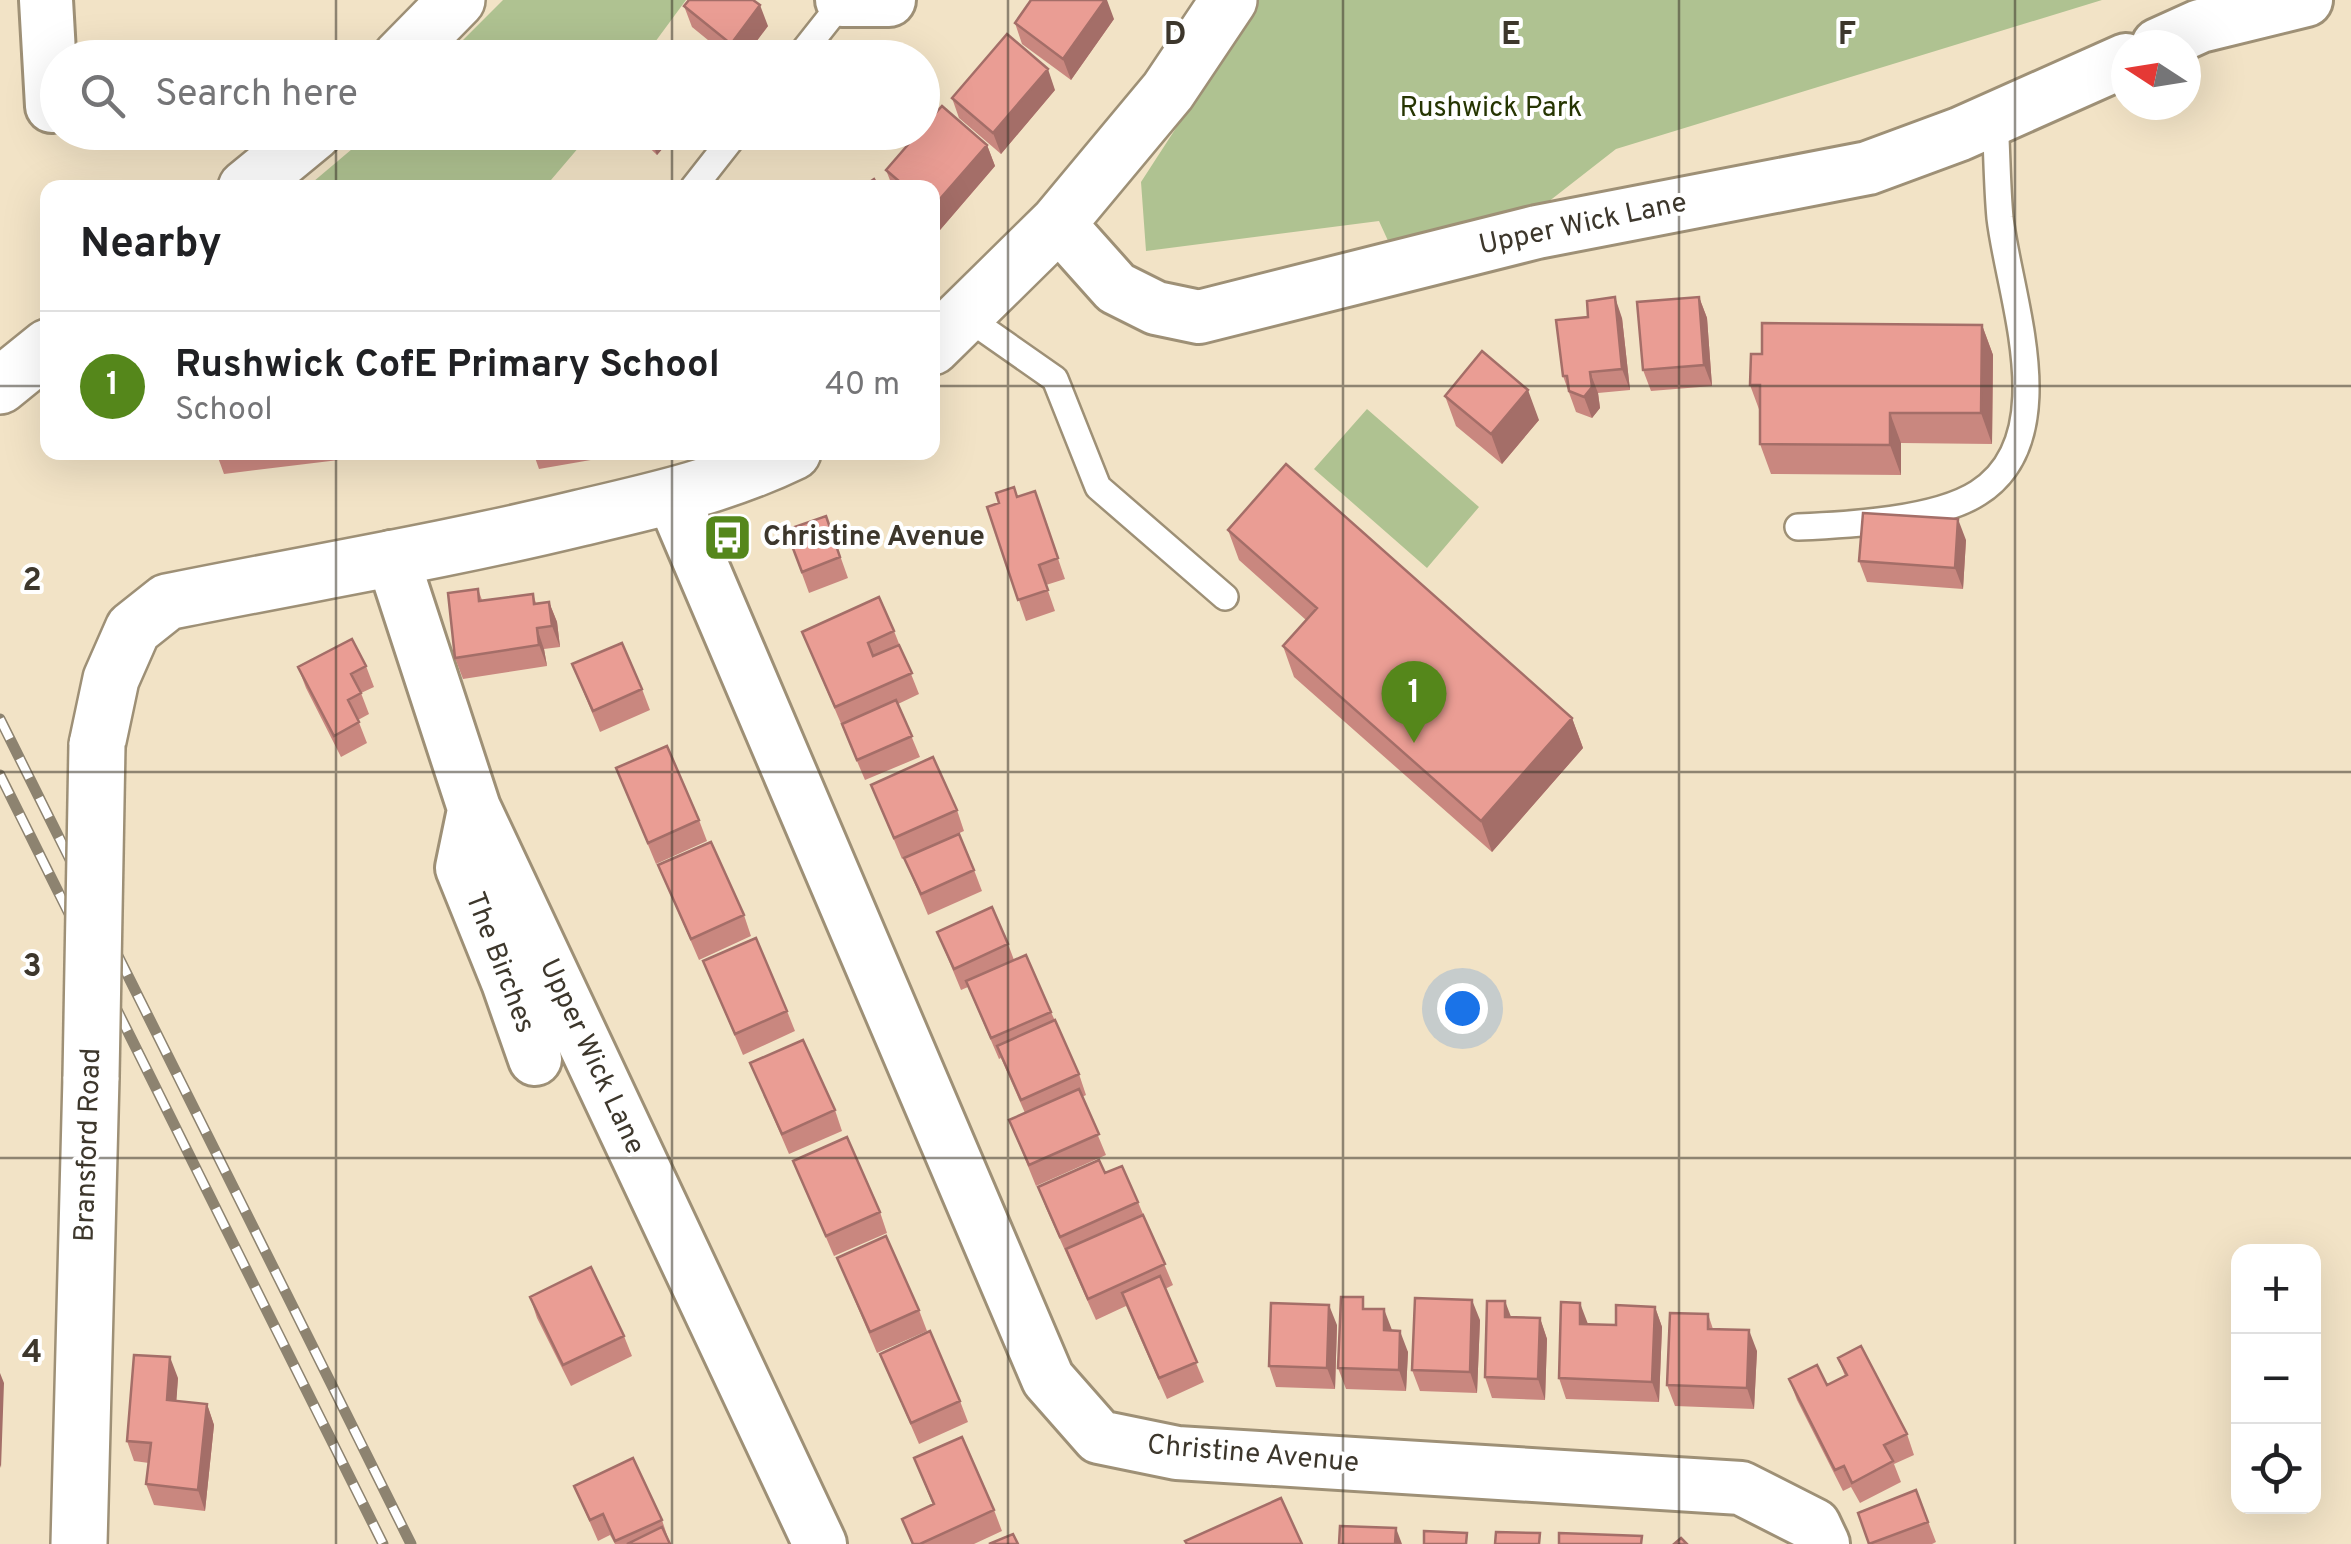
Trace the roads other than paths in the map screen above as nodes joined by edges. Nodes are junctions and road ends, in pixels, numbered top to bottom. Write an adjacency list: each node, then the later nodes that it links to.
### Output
1 (46, 0): 8 (street)
2 (457, 0): 9 (main road)
3 (890, 0): 6 (street)
4 (1229, 0): 17 (main road)
5 (2306, 0): 7 (street)
6 (842, 1): 10 (lane)
7 (2191, 30)
8 (48, 40)
9 (418, 40)
10 (812, 40)
11 (2111, 67): 12 (street, Upper Wick Lane)
12 (1995, 118): 17 (street, Upper Wick Lane); 23 (lane)
13 (292, 150): 15 (main road)
14 (724, 150): 16 (lane)
15 (256, 180)
16 (699, 180)
17 (1058, 224): 18 (main road)
18 (948, 331): 25 (lane)
19 (40, 354): 20 (main road)
20 (0, 386)
21 (776, 460): 22 (main road)
22 (672, 496): 24 (main road); 30 (street, Christine Avenue)
23 (1798, 527)
24 (392, 558): 26 (street, Upper Wick Lane); 28 (main road, Bransford Road, bridge)
25 (1226, 597)
26 (474, 808): 27 (street, The Birches); 29 (street, Upper Wick Lane)
27 (534, 1059)
28 (78, 1544)
29 (820, 1544)
30 (1823, 1544)

